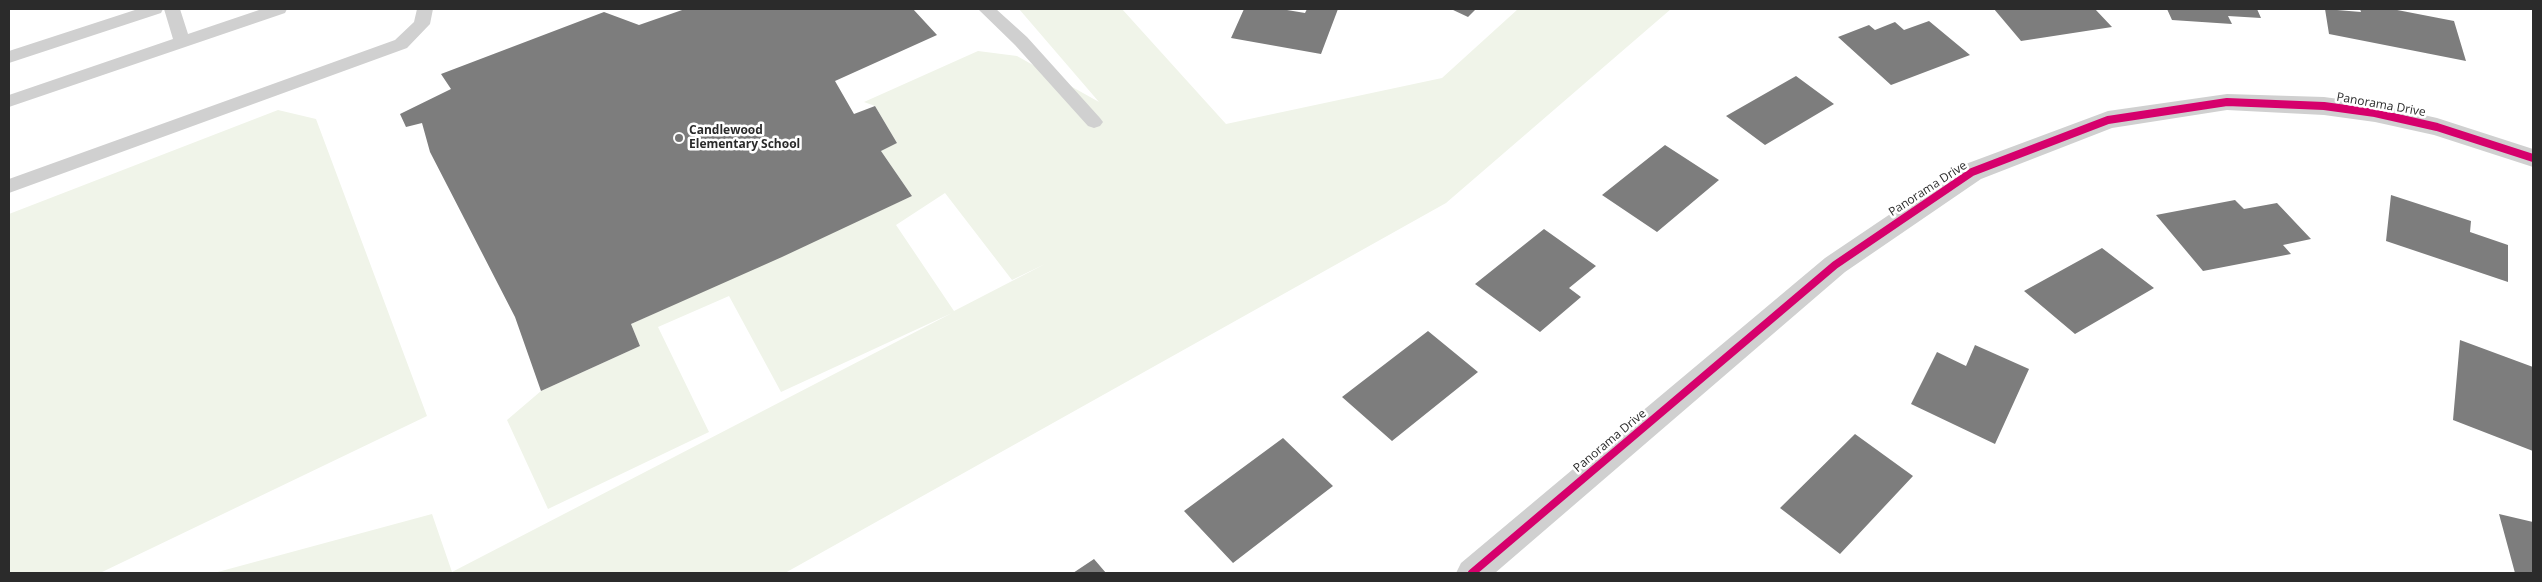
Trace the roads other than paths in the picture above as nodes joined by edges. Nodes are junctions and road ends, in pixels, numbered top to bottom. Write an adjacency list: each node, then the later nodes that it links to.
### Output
1 (155, 9): 8 (lane)
2 (172, 9): 7 (lane)
3 (279, 9): 6 (lane)
4 (425, 9): 12 (lane)
5 (986, 9): 10 (lane)
6 (244, 14): 7 (lane)
7 (182, 42): 9 (lane)
8 (9, 58)
9 (9, 101)
10 (1094, 122)
11 (2533, 158): 13 (street, Panorama Drive)
12 (9, 186)
13 (1472, 573)

